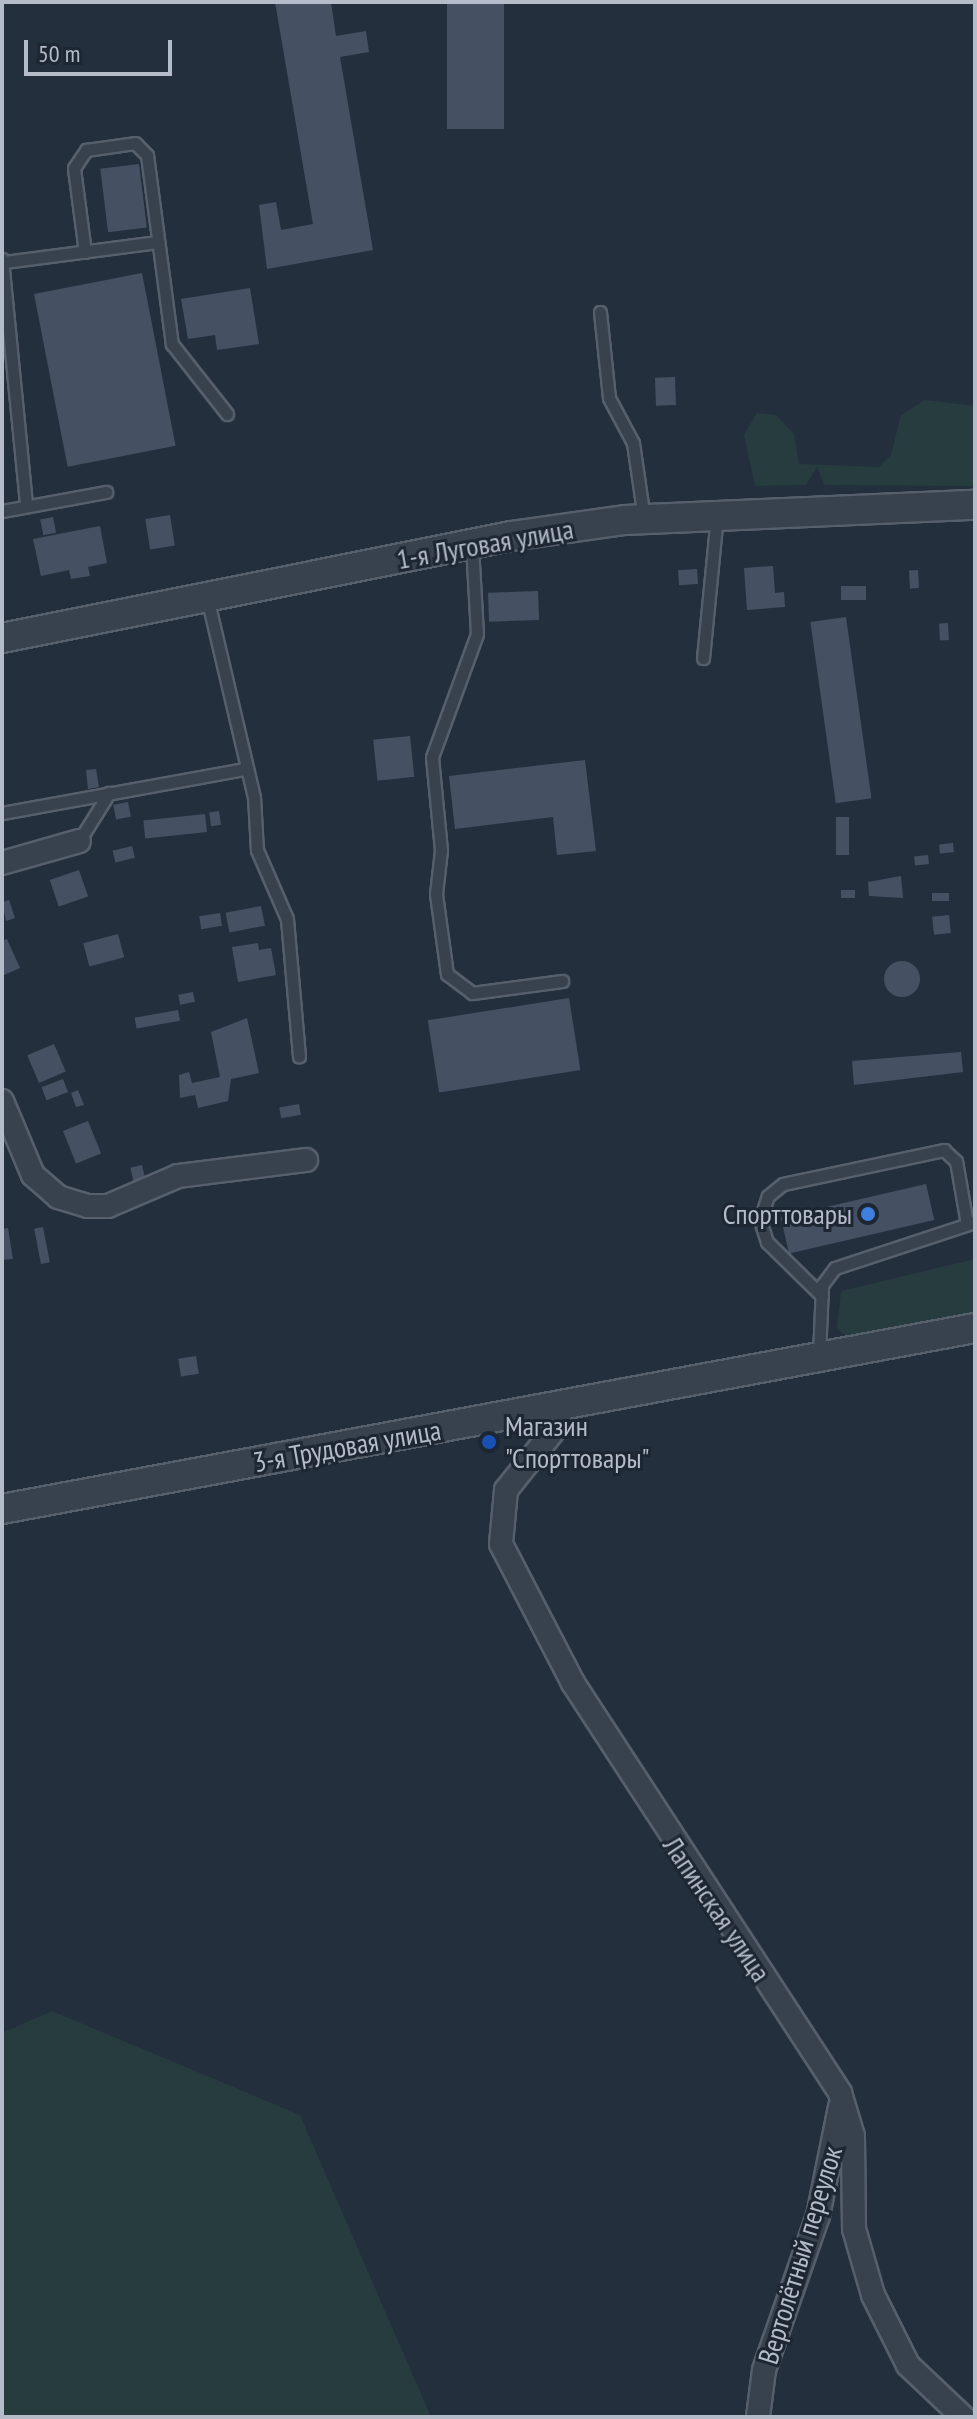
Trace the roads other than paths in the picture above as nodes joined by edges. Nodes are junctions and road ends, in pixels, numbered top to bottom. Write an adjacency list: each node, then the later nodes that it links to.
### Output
1 (158, 242): 2 (lane); 2 (lane); 5 (lane)
2 (85, 252): 3 (lane)
3 (3, 261): 7 (lane)
4 (600, 312): 11 (lane)
5 (227, 414)
6 (106, 492): 7 (lane)
7 (26, 503): 9 (lane)
8 (975, 505): 10 (street, 1-я Луговая улица)
9 (2, 511)
10 (717, 511): 11 (street, 1-я Луговая улица); 15 (lane)
11 (644, 518): 12 (street, 1-я Луговая улица)
12 (472, 544): 13 (street, 1-я Луговая улица); 21 (lane)
13 (207, 597): 14 (street, 1-я Луговая улица); 16 (lane)
14 (2, 638)
15 (703, 658)
16 (245, 769): 17 (lane); 22 (lane)
17 (109, 793): 18 (lane); 19 (lane)
18 (2, 813)
19 (79, 841): 20 (street)
20 (2, 863)
21 (562, 981)
22 (299, 1056)
23 (2, 1101): 24 (street)
24 (306, 1160)
25 (971, 1223): 26 (lane); 26 (lane)
26 (822, 1296): 28 (lane)
27 (975, 1328): 28 (street, 3-я Трудовая улица)
28 (819, 1356): 29 (street, 3-я Трудовая улица)
29 (561, 1408): 30 (street, 3-я Трудовая улица); 31 (street, Лапинская улица)
30 (2, 1509)
31 (840, 2093): 32 (street, Вертолётный переулок); 33 (street, Лапинская улица)
32 (758, 2417)
33 (963, 2417)

